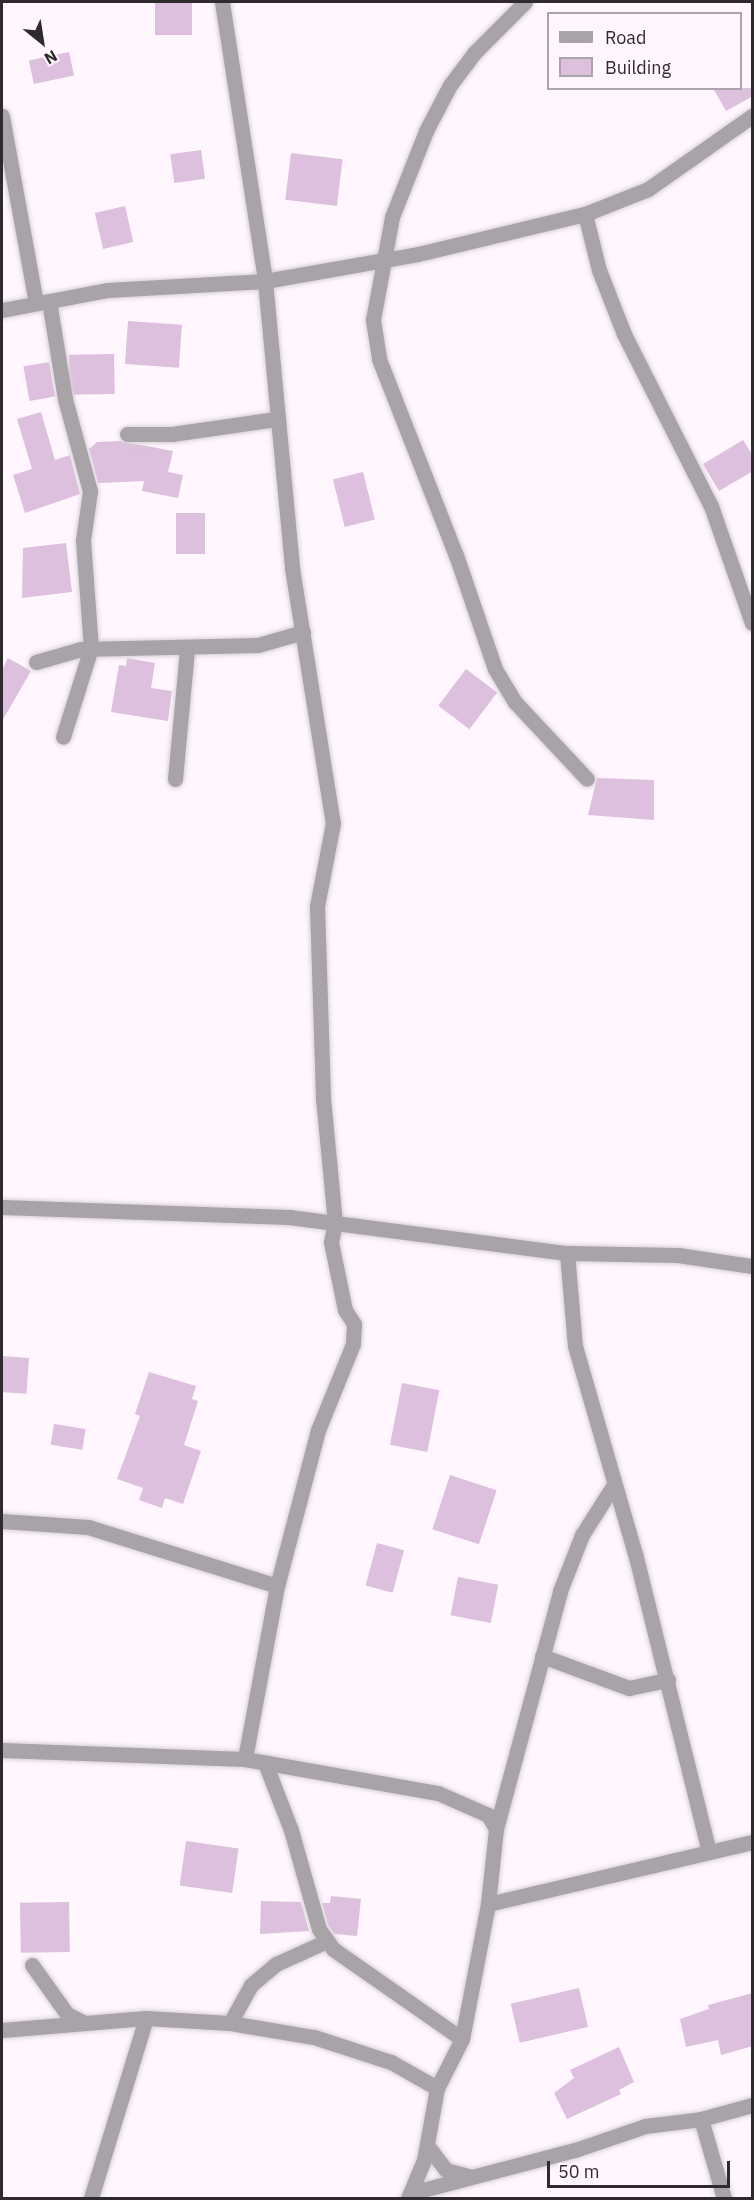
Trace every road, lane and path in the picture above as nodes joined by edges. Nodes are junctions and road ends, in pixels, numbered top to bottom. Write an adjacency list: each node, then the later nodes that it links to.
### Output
1 (222, 2): 7 (street)
2 (525, 2): 6 (street)
3 (2, 116): 8 (street)
4 (753, 116): 5 (street)
5 (585, 214): 6 (street); 12 (street)
6 (384, 260): 7 (street); 19 (street)
7 (265, 281): 8 (street); 10 (street)
8 (43, 302): 9 (street); 14 (street)
9 (2, 310)
10 (276, 419): 11 (street); 13 (street)
11 (127, 434)
12 (753, 623)
13 (303, 632): 15 (street); 21 (street)
14 (91, 648): 15 (street); 16 (street); 17 (street)
15 (187, 649): 18 (street)
16 (36, 662)
17 (63, 736)
18 (175, 779)
19 (587, 779)
20 (2, 1207): 21 (street)
21 (334, 1222): 22 (street); 26 (street)
22 (567, 1253): 23 (street); 24 (street)
23 (753, 1266)
24 (614, 1486): 27 (street); 28 (street)
25 (2, 1521): 26 (street)
26 (277, 1586): 30 (street)
27 (542, 1656): 28 (street); 32 (street)
28 (668, 1680): 34 (street)
29 (2, 1750): 30 (street)
30 (245, 1759): 31 (street)
31 (265, 1763): 32 (street); 36 (street)
32 (496, 1829): 35 (street)
33 (753, 1842): 34 (street)
34 (709, 1851): 35 (street)
35 (488, 1904): 42 (street)
36 (327, 1941): 40 (street); 42 (street)
37 (32, 1965): 39 (street)
38 (146, 2018): 39 (street); 40 (street); 49 (street)
39 (85, 2023): 41 (street)
40 (230, 2023): 43 (street)
41 (2, 2030)
42 (462, 2039): 43 (street)
43 (437, 2088): 46 (street)
44 (753, 2105): 45 (street)
45 (701, 2119): 47 (street); 50 (street)
46 (427, 2145): 47 (street); 48 (street)
47 (469, 2176): 48 (street)
48 (409, 2196)
49 (91, 2199)
50 (724, 2199)

